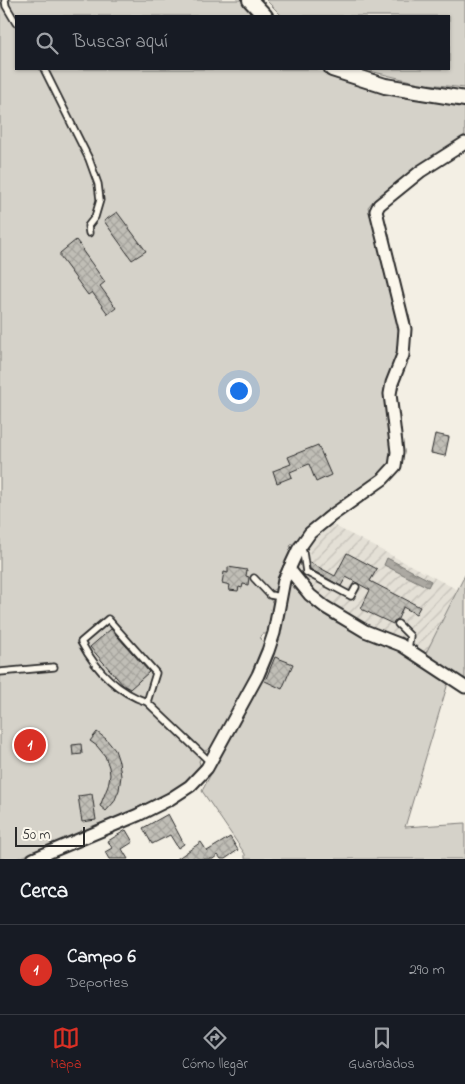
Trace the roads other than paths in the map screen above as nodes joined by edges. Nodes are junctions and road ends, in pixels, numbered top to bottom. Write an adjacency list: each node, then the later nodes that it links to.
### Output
1 (5, 0): 4 (lane)
2 (250, 0): 3 (street)
3 (264, 15)
4 (15, 21)
5 (45, 70): 9 (lane)
6 (335, 70): 7 (street)
7 (465, 99)
8 (465, 143): 10 (street)
9 (89, 233)
10 (298, 550): 11 (street); 13 (lane)
11 (289, 569): 14 (street); 16 (street)
12 (254, 578): 14 (lane)
13 (356, 587)
14 (281, 597): 21 (street)
15 (398, 624): 16 (lane)
16 (408, 649): 19 (street)
17 (54, 667): 18 (lane)
18 (0, 672)
19 (465, 687)
20 (147, 702): 20 (lane); 21 (lane)
21 (210, 762): 22 (street)
22 (47, 857): 23 (street)
23 (33, 859)

